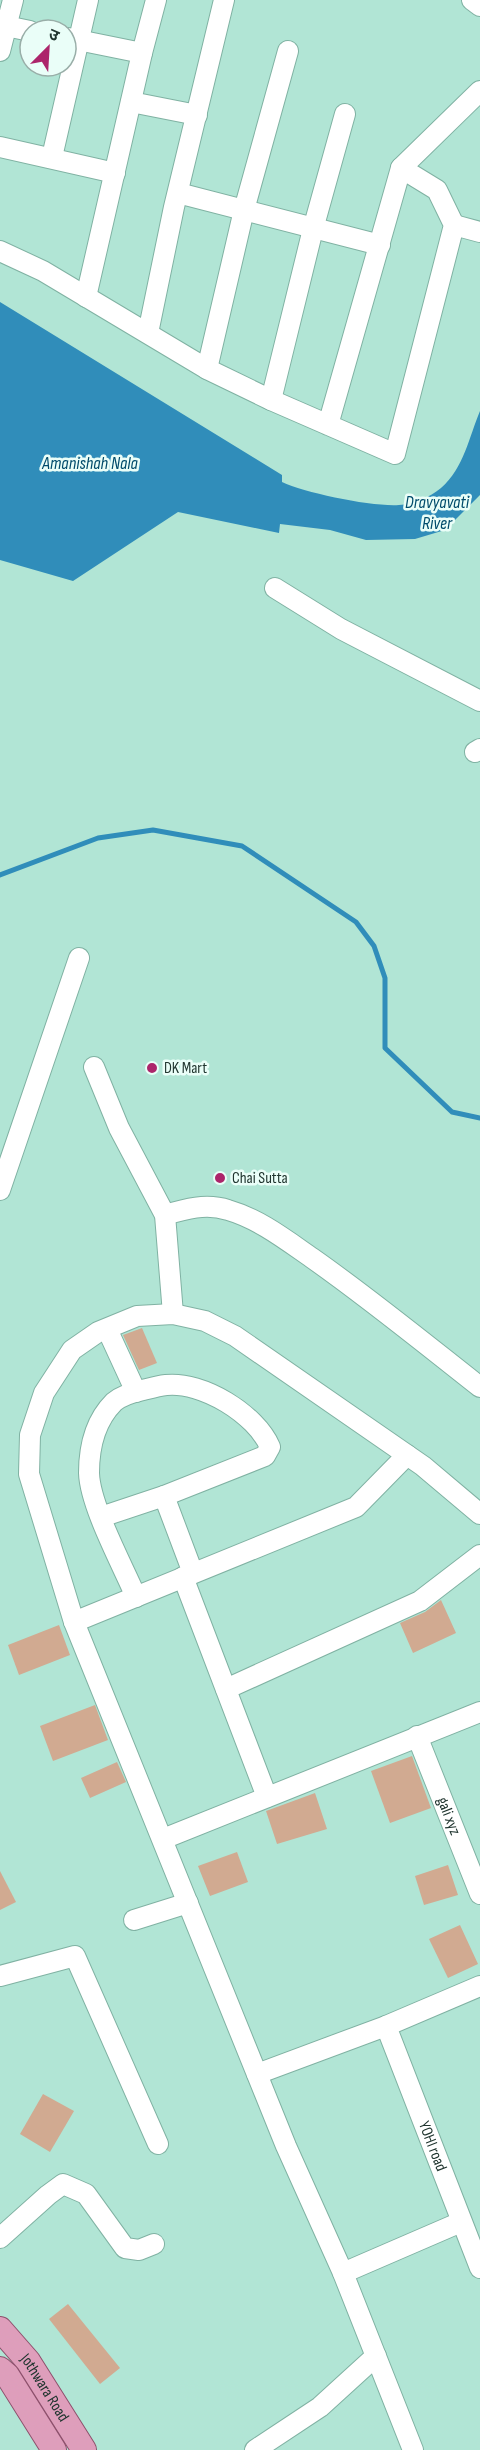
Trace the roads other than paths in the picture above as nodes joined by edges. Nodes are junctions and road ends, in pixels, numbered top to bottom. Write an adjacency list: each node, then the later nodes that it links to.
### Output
1 (13, 0): 8 (street)
2 (88, 0): 7 (street)
3 (156, 0): 13 (street)
4 (224, 0): 18 (street)
5 (472, 0): 6 (street)
6 (480, 6)
7 (78, 24)
8 (6, 27): 9 (street); 11 (street)
9 (18, 29)
10 (78, 39): 13 (street)
11 (0, 51)
12 (288, 51): 24 (street)
13 (142, 53): 16 (street)
14 (65, 78): 20 (street)
15 (480, 91): 21 (street)
16 (131, 102): 18 (street); 22 (street)
17 (345, 114): 26 (street)
18 (196, 115): 23 (street)
19 (0, 147): 20 (street)
20 (52, 157): 22 (street)
21 (401, 168): 25 (street); 28 (street)
22 (115, 173): 30 (street)
23 (178, 193): 24 (street); 31 (street)
24 (244, 210): 26 (street); 32 (street)
25 (454, 225): 27 (street); 34 (street)
26 (313, 230): 28 (street); 33 (street)
27 (480, 232)
28 (380, 245): 34 (street)
29 (0, 251): 30 (street)
30 (87, 297): 31 (street)
31 (147, 333): 32 (street)
32 (207, 369): 33 (street)
33 (271, 400): 34 (street)
34 (328, 425)
35 (275, 588): 36 (street)
36 (480, 701)
37 (79, 958): 39 (street)
38 (94, 1067): 40 (street)
39 (0, 1190)
40 (165, 1215): 41 (street); 43 (street)
41 (173, 1314): 42 (street); 45 (street)
42 (106, 1329): 44 (street); 52 (street)
43 (480, 1387)
44 (136, 1392): 46 (street); 48 (street)
45 (407, 1455): 47 (street); 50 (street)
46 (164, 1496): 48 (street); 50 (street)
47 (480, 1514)
48 (101, 1517): 51 (street)
49 (480, 1555): 53 (street)
50 (188, 1575): 51 (street); 53 (street)
51 (136, 1597): 52 (street)
52 (74, 1622): 57 (street)
53 (226, 1689): 56 (street)
54 (480, 1712): 55 (street)
55 (417, 1736): 56 (street); 58 (street, gali xyz)
56 (267, 1797): 57 (street)
57 (163, 1839): 60 (street)
58 (472, 1850): 59 (street, gali xyz)
59 (480, 1894)
60 (188, 1903): 61 (street); 65 (street)
61 (134, 1920)
62 (0, 1976): 66 (street)
63 (480, 1986): 64 (street)
64 (386, 2026): 65 (street); 67 (street, YOHI road)
65 (257, 2074): 71 (street)
66 (158, 2144)
67 (461, 2222): 70 (street, YOHI road); 71 (street)
68 (0, 2238): 69 (street)
69 (154, 2244)
70 (480, 2268)
71 (343, 2273): 73 (street)
72 (0, 2329): 76 (main road, Jothwara Road)
73 (376, 2356): 77 (street); 78 (street)
74 (0, 2369): 75 (main road, Jothwara Road)
75 (54, 2450)
76 (84, 2450)
77 (255, 2450)
78 (413, 2450)

